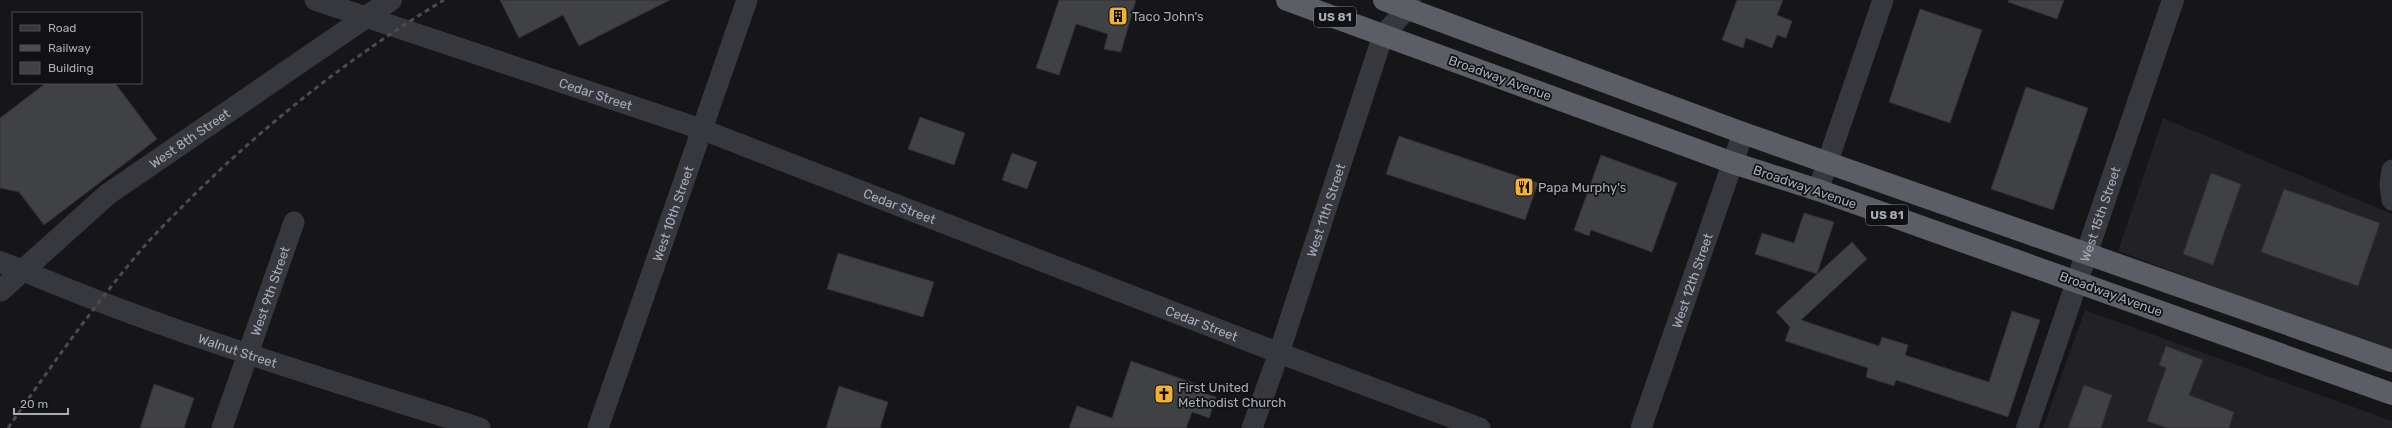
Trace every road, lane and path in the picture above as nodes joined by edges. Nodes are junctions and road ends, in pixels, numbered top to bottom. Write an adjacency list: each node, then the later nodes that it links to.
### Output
1 (315, 0): 9 (street, Cedar Street)
2 (391, 0): 9 (street, West 8th Street)
3 (747, 0): 11 (street, West 10th Street)
4 (1287, 0): 10 (highway, Broadway Avenue / US 81)
5 (1384, 0): 8 (highway, US 81)
6 (1883, 0): 14 (street)
7 (2173, 0): 19 (street, West 15th Street)
8 (1409, 4): 10 (street, West 11th Street); 12 (highway, US 81)
9 (365, 17): 11 (street, Cedar Street); 21 (street, West 8th Street)
10 (1383, 35): 13 (highway, Broadway Avenue / US 81); 24 (street, West 11th Street)
11 (701, 129): 24 (street, Cedar Street); 30 (street, West 10th Street)
12 (1743, 133): 13 (street, West 12th Street); 14 (highway, US 81)
13 (1733, 162): 16 (highway, Broadway Avenue / US 81); 33 (street, West 12th Street)
14 (1827, 162): 16 (street); 19 (highway, US 81)
15 (2392, 170): 17 (street)
16 (1818, 190): 22 (highway, Broadway Avenue / US 81)
17 (2392, 200)
18 (294, 222): 25 (street, West 9th Street)
19 (2087, 252): 22 (street, West 15th Street); 26 (highway, US 81)
20 (0, 262): 21 (street, Walnut Street)
21 (24, 271): 23 (street, West 8th Street); 25 (street, Walnut Street)
22 (2077, 281): 27 (highway, Broadway Avenue / US 81); 34 (street, West 15th Street)
23 (0, 291)
24 (1279, 353): 31 (street, West 11th Street); 32 (street, Cedar Street)
25 (247, 354): 28 (street, West 9th Street); 29 (street, Walnut Street)
26 (2392, 361)
27 (2392, 394)
28 (222, 428)
29 (480, 428)
30 (598, 428)
31 (1252, 428)
32 (1480, 428)
33 (1641, 428)
34 (2027, 428)

